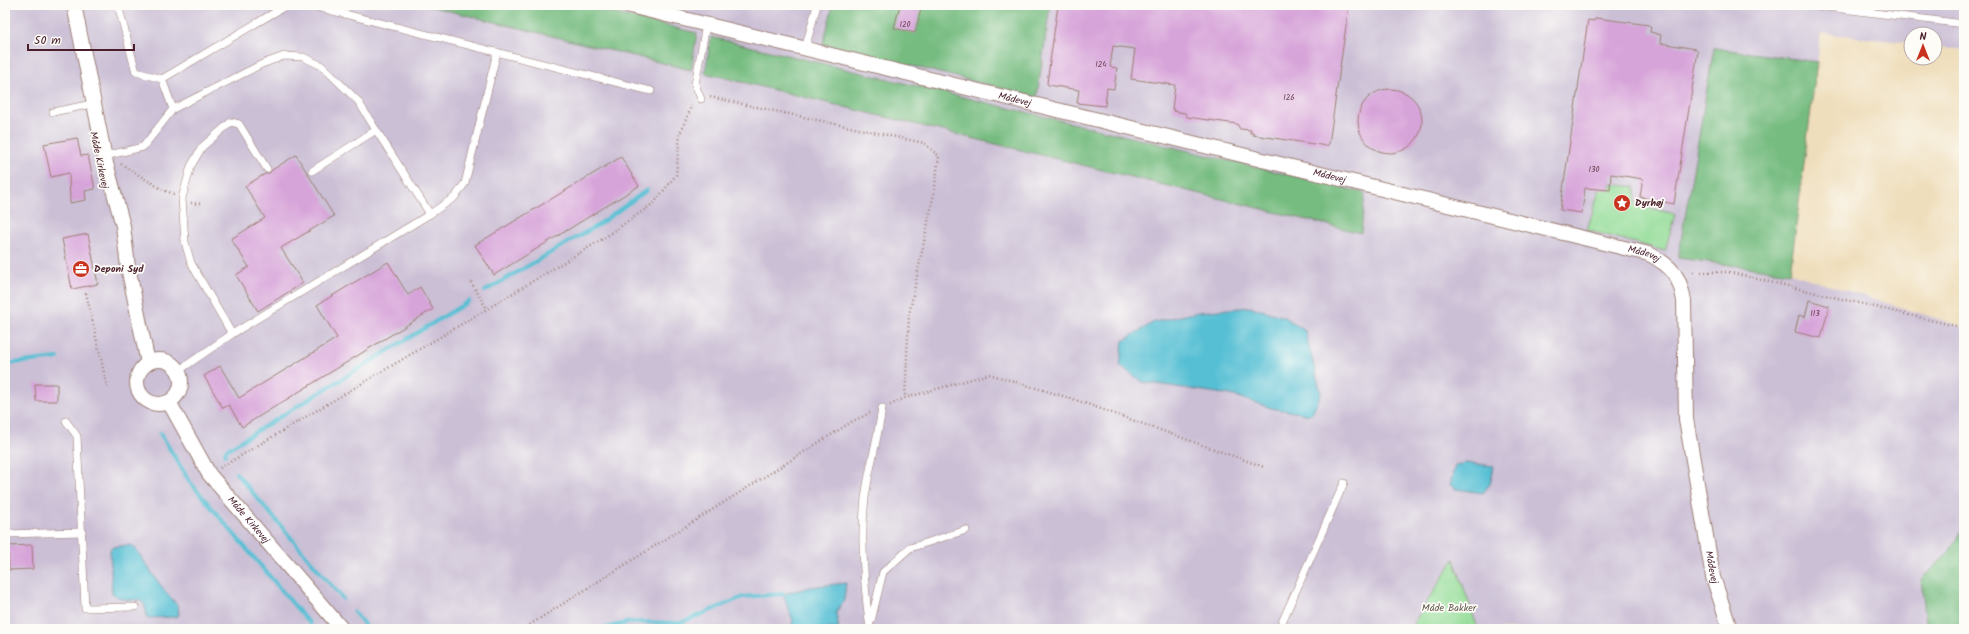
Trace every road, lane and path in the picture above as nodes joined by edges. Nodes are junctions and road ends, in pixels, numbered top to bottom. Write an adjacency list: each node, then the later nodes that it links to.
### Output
1 (74, 5): 12 (street, Måde Kirkevej)
2 (118, 5): 14 (lane)
3 (287, 5): 14 (lane)
4 (309, 5): 13 (lane)
5 (626, 5): 10 (street, Mådevej)
6 (817, 5): 11 (lane)
7 (1810, 5): 8 (lane)
8 (1839, 7): 9 (lane)
9 (1964, 24)
10 (706, 25): 11 (street, Mådevej); 16 (lane)
11 (805, 49): 29 (street, Mådevej)
12 (83, 51): 17 (street, Måde Kirkevej); 21 (street, Måde Kirkevej)
13 (498, 52): 15 (lane); 27 (lane)
14 (162, 79): 18 (lane)
15 (651, 91)
16 (701, 99): 32 (path); 38 (path)
17 (87, 105): 19 (lane); 28 (street, Måde Kirkevej)
18 (173, 109): 20 (lane); 21 (lane)
19 (52, 112)
20 (376, 130): 23 (lane); 27 (lane)
21 (106, 160): 24 (path); 28 (street, Måde Kirkevej)
22 (267, 169): 34 (lane)
23 (312, 171)
24 (173, 193)
25 (190, 203): 26 (path)
26 (201, 204)
27 (430, 214): 34 (lane)
28 (128, 267): 35 (street, Måde Kirkevej)
29 (1674, 272): 33 (path); 53 (street, Mådevej)
30 (471, 282): 32 (path)
31 (86, 293): 37 (path)
32 (487, 309): 43 (path)
33 (1964, 328)
34 (232, 334): 36 (lane)
35 (148, 363): 36 (street); 39 (street)
36 (178, 371): 39 (street)
37 (108, 390)
38 (905, 398): 40 (path); 42 (path)
39 (169, 402): 43 (street, Måde Kirkevej)
40 (882, 408): 49 (lane); 51 (path)
41 (66, 421): 46 (lane)
42 (1264, 467)
43 (209, 474): 50 (street, Måde Kirkevej)
44 (1344, 484): 52 (lane)
45 (966, 530): 49 (lane)
46 (82, 532): 47 (lane); 48 (lane)
47 (5, 534)
48 (135, 607)
49 (870, 628)
50 (342, 629)
51 (523, 629)
52 (1280, 629)
53 (1730, 629)

